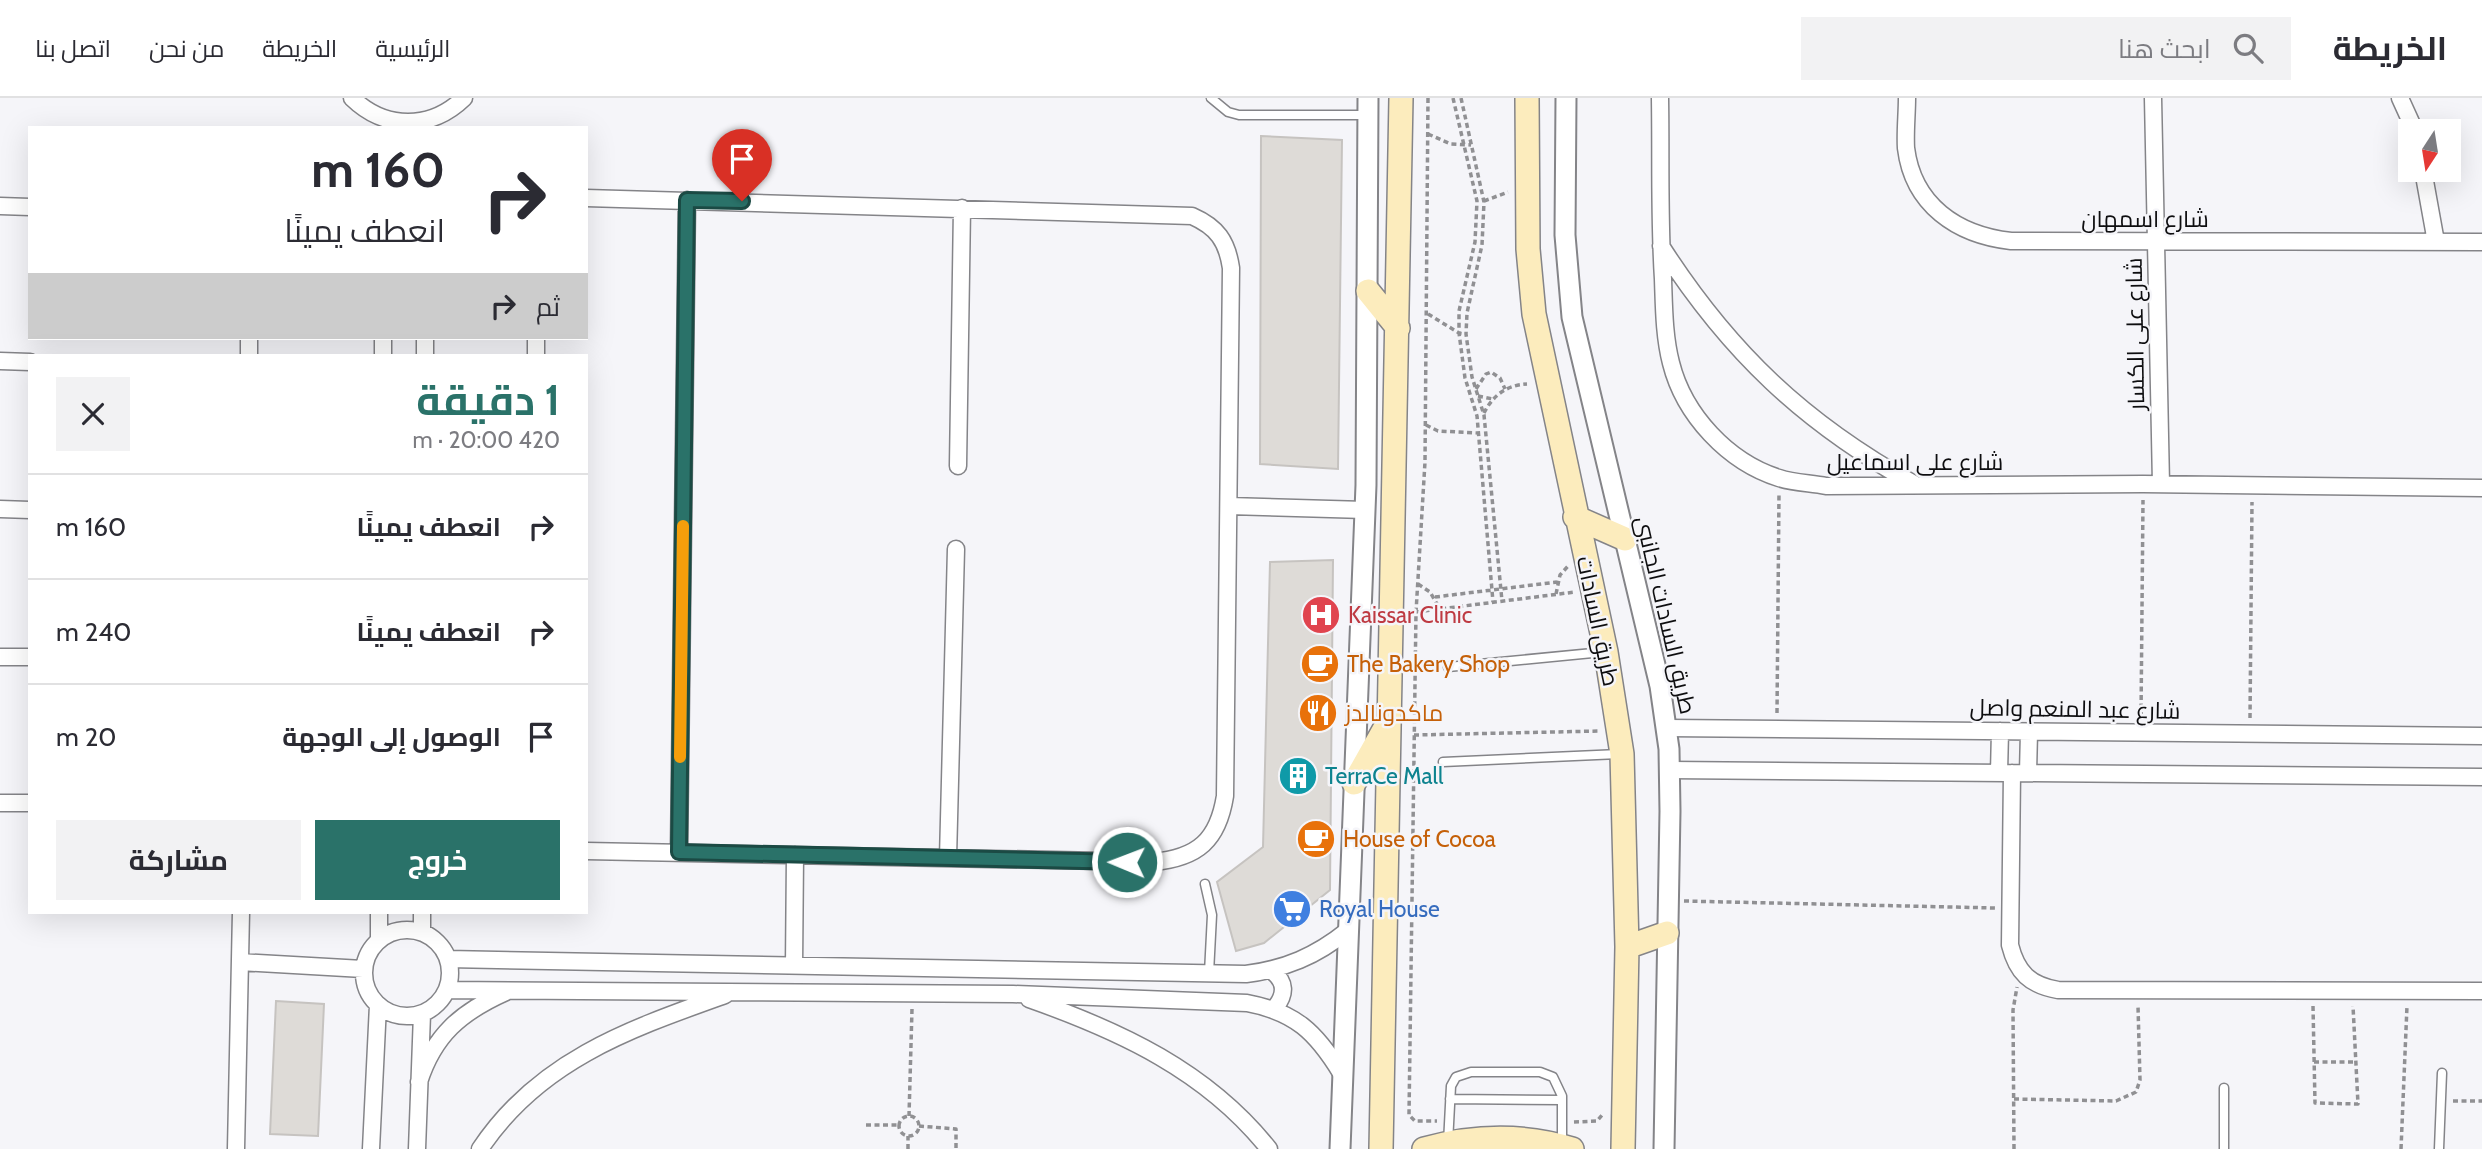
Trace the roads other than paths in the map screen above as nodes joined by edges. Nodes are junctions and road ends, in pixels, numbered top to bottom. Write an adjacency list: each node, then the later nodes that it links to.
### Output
1 (344, 98): 12 (street)
2 (1211, 98): 11 (lane)
3 (1401, 98): 26 (main road)
4 (1527, 98): 37 (main road, طريق السادات)
5 (1566, 98): 38 (street, طريق السادات الجانبى)
6 (1660, 98): 24 (street, شارع على اسماعيل)
7 (1907, 98): 21 (street, شارع اسمهان)
8 (2153, 98): 21 (street, شارع على الكسار)
9 (2400, 98): 13 (street)
10 (462, 100): 12 (street); 14 (street)
11 (1368, 107): 25 (street)
12 (363, 111)
13 (2410, 119)
14 (447, 126)
15 (2425, 182): 22 (street)
16 (588, 198): 17 (street)
17 (687, 200): 20 (street); 58 (street)
18 (0, 206): 19 (street)
19 (28, 207)
20 (962, 208): 29 (street); 33 (street)
21 (2155, 242): 22 (street, شارع اسمهان); 30 (street, شارع على الكسار)
22 (2436, 242): 23 (street, شارع اسمهان)
23 (2482, 242)
24 (1661, 245): 31 (street); 31 (street, شارع على اسماعيل)
25 (1368, 291): 26 (main road); 36 (street)
26 (1398, 328): 44 (main road)
27 (0, 361): 28 (street)
28 (28, 362)
29 (958, 467)
30 (2161, 484): 31 (street, شارع على اسماعيل); 32 (street, شارع على اسماعيل)
31 (1916, 485)
32 (2482, 488)
33 (1229, 506): 36 (street); 60 (street)
34 (0, 509): 35 (street)
35 (28, 510)
36 (1365, 510): 54 (street)
37 (1575, 517): 38 (main road); 40 (main road, طريق السادات)
38 (1625, 539): 45 (street, طريق السادات الجانبى)
39 (957, 549): 60 (street)
40 (1606, 652): 43 (lane); 49 (main road, طريق السادات)
41 (0, 657): 42 (street)
42 (28, 657)
43 (1448, 667)
44 (1390, 719): 54 (main road); 100 (main road)
45 (1667, 728): 46 (street, شارع عبد المنعم واصل); 51 (street, طريق السادات الجانبى)
46 (2000, 731): 47 (street, شارع عبد المنعم واصل); 52 (street)
47 (2029, 732): 48 (street, شارع عبد المنعم واصل); 52 (street)
48 (2482, 736)
49 (1615, 754): 50 (lane); 69 (main road, طريق السادات)
50 (1443, 762)
51 (1670, 770): 52 (street); 67 (street, طريق السادات الجانبى)
52 (2013, 773): 53 (street); 80 (street)
53 (2482, 777)
54 (1353, 783): 65 (street)
55 (0, 803): 56 (street)
56 (28, 803)
57 (588, 851): 58 (street)
58 (679, 852): 59 (street)
59 (795, 855): 60 (street); 72 (street)
60 (948, 858)
61 (1205, 884): 76 (lane)
62 (241, 914): 71 (street)
63 (379, 914): 68 (street)
64 (422, 914): 66 (street)
65 (1347, 931): 75 (street); 86 (street)
66 (422, 932): 68 (street); 70 (street)
67 (1667, 933): 69 (main road); 103 (street, طريق السادات الجانبى)
68 (379, 940): 74 (street)
69 (1627, 947): 102 (main road, طريق السادات)
70 (448, 960): 72 (street); 78 (street)
71 (240, 962): 74 (street); 94 (street)
72 (794, 966): 73 (street)
73 (859, 967): 76 (street); 81 (street)
74 (363, 969): 83 (street)
75 (1272, 971): 76 (street); 84 (street)
76 (1209, 973)
77 (512, 989): 78 (street); 79 (street); 88 (street)
78 (447, 990): 85 (street)
79 (737, 991): 81 (street); 97 (street)
80 (2482, 991)
81 (860, 992): 82 (street)
82 (1013, 994): 84 (street); 98 (street)
83 (378, 1005): 85 (street); 95 (street)
84 (1275, 1008): 86 (street)
85 (422, 1014): 88 (street)
86 (1341, 1073): 99 (street)
87 (2442, 1073): 105 (lane)
88 (419, 1082): 96 (street)
89 (2224, 1087): 104 (lane)
90 (1450, 1099): 91 (lane); 91 (lane); 92 (lane)
91 (1562, 1100): 93 (lane)
92 (1448, 1132): 93 (main road); 101 (main road)
93 (1567, 1148)
94 (236, 1149)
95 (371, 1149)
96 (417, 1149)
97 (481, 1149)
98 (1269, 1149)
99 (1340, 1149)
100 (1381, 1149)
101 (1424, 1149)
102 (1623, 1149)
103 (1664, 1149)
104 (2224, 1149)
105 (2439, 1149)

